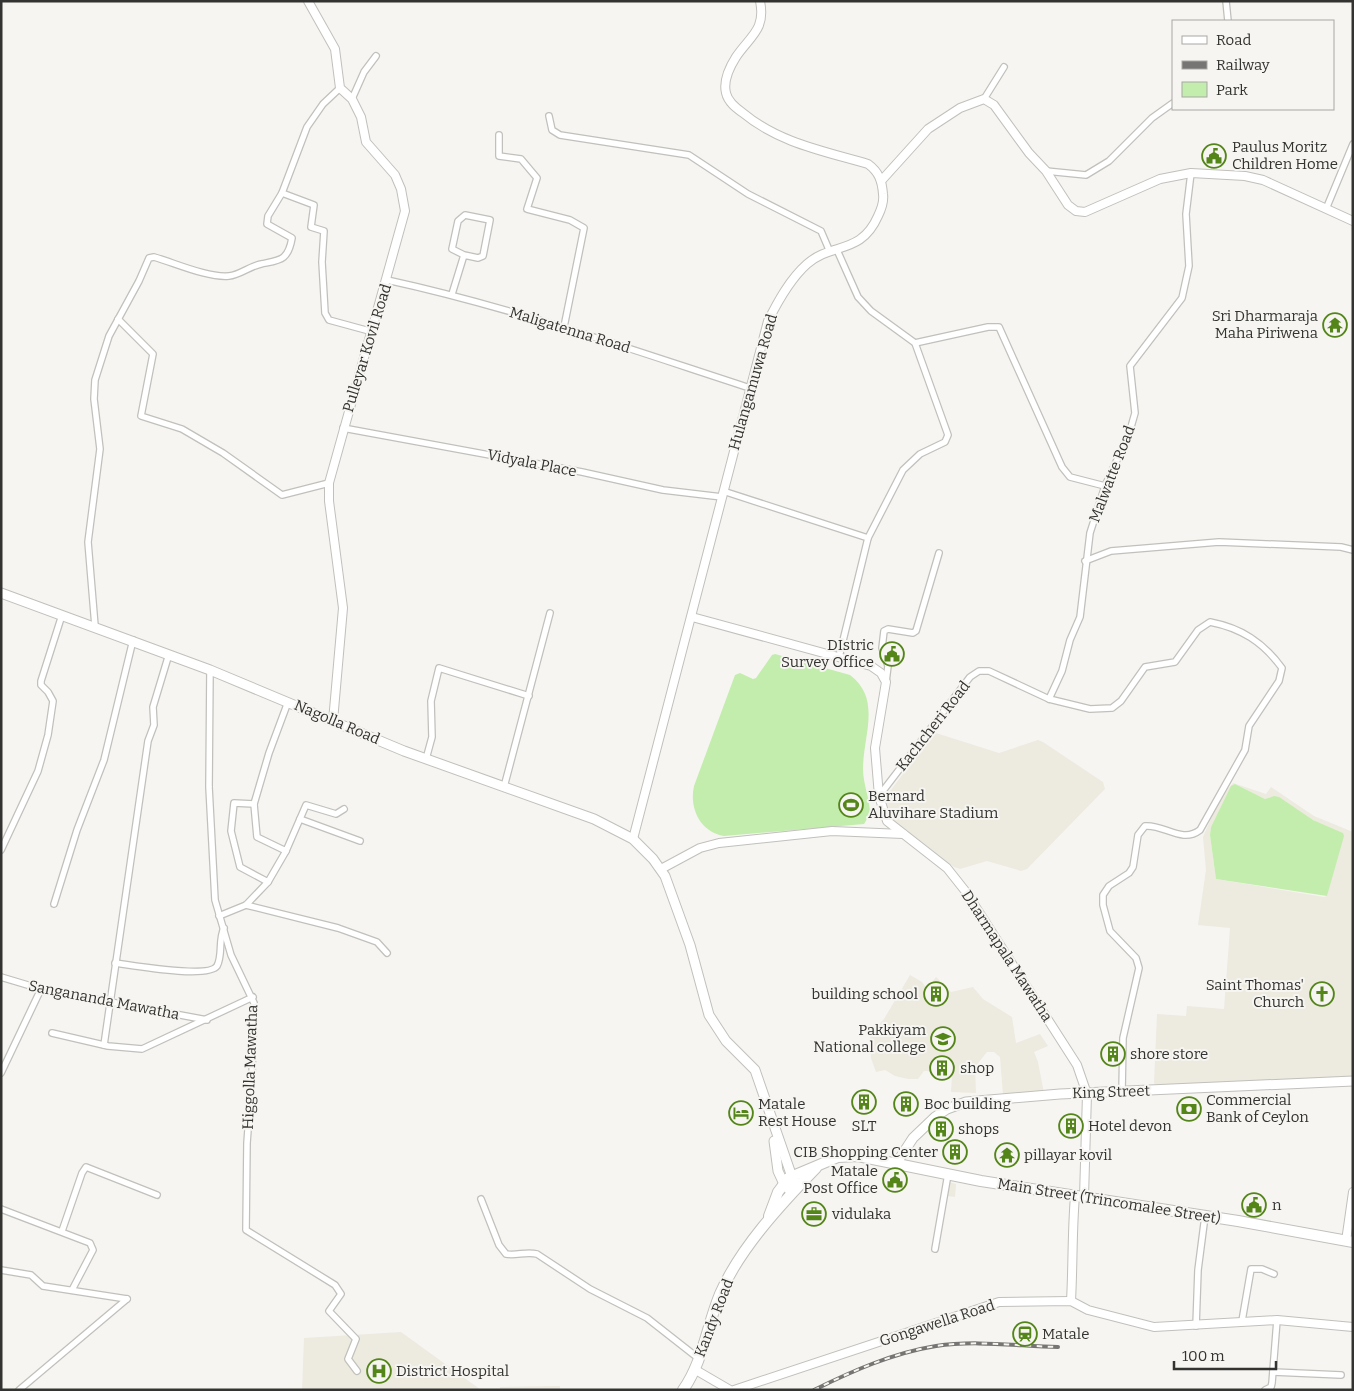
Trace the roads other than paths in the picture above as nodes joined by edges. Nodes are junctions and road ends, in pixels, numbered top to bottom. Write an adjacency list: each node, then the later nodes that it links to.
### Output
1 (308, 1): 7 (street)
2 (1226, 1): 4 (street)
3 (762, 3): 16 (street)
4 (1228, 20)
5 (376, 56): 8 (street)
6 (1004, 67): 9 (street)
7 (340, 88): 8 (street, Pulleyar Kovil Road); 17 (street)
8 (352, 99): 22 (street, Pulleyar Kovil Road)
9 (984, 99): 14 (street); 16 (street)
10 (1172, 104): 14 (street)
11 (549, 116): 20 (street)
12 (499, 135): 25 (street)
13 (1353, 144): 18 (street)
14 (1046, 171): 15 (street)
15 (1190, 173): 18 (street); 31 (street, Malwatte Road)
16 (881, 180): 20 (street, Hulangamuwa Road)
17 (282, 193): 24 (street); 26 (street)
18 (1326, 209): 19 (street)
19 (1353, 221)
20 (834, 251): 27 (street); 28 (street, Hulangamuwa Road)
21 (464, 255): 21 (street); 23 (street)
22 (387, 280): 23 (street, Maligatenna Road); 26 (street, Pulleyar Kovil Road)
23 (452, 294): 25 (street, Maligatenna Road)
24 (118, 319): 30 (street); 41 (street)
25 (564, 327): 28 (street, Maligatenna Road)
26 (373, 332): 29 (street, Pulleyar Kovil Road)
27 (915, 343): 31 (street); 33 (street)
28 (750, 388): 32 (street, Hulangamuwa Road)
29 (343, 428): 30 (street, Pulleyar Kovil Road); 32 (street, Vidyala Place)
30 (330, 483): 50 (street, Pulleyar Kovil Road)
31 (1105, 486): 36 (street, Malwatte Road)
32 (722, 494): 33 (street, Vidyala Place); 40 (street, Hulangamuwa Road)
33 (868, 538): 44 (street)
34 (1353, 550): 36 (street)
35 (939, 553): 46 (street)
36 (1085, 562): 48 (street, Malwatte Road)
37 (1, 593): 39 (main road, Nagolla Road)
38 (550, 613): 47 (street)
39 (62, 614): 41 (main road, Nagolla Road); 60 (street)
40 (692, 616): 44 (street); 58 (street, Hulangamuwa Road)
41 (94, 626): 42 (main road, Nagolla Road)
42 (133, 640): 43 (main road, Nagolla Road); 64 (street)
43 (169, 654): 45 (main road, Nagolla Road); 69 (street)
44 (839, 657): 46 (street)
45 (210, 670): 49 (main road, Nagolla Road); 66 (street, Higgolla Mawatha)
46 (886, 682): 53 (street, Dharmapala Mawatha)
47 (529, 696): 51 (street); 52 (street)
48 (1049, 699): 53 (street, Kachcheri Road); 79 (street)
49 (288, 702): 50 (main road, Nagolla Road); 54 (street)
50 (333, 721): 51 (main road, Nagolla Road)
51 (426, 759): 52 (main road, Nagolla Road)
52 (504, 787): 58 (main road, Nagolla Road)
53 (879, 796): 57 (street, Dharmapala Mawatha)
54 (254, 804): 61 (street); 63 (street)
55 (344, 809): 56 (street)
56 (300, 819): 59 (street); 61 (street)
57 (905, 834): 62 (street); 80 (street, Dharmapala Mawatha)
58 (633, 839): 62 (main road, Nagolla Road)
59 (360, 841)
60 (1, 850)
61 (286, 850): 63 (street)
62 (661, 869): 81 (main road, Nagolla Road)
63 (268, 882): 65 (street)
64 (54, 904)
65 (246, 905): 66 (street); 68 (street)
66 (219, 916): 67 (street, Higgolla Mawatha)
67 (224, 928): 69 (street); 72 (street, Higgolla Mawatha)
68 (387, 953)
69 (115, 963): 73 (street)
70 (1, 977): 71 (street, Sangananda Mawatha)
71 (41, 990): 73 (street, Sangananda Mawatha); 77 (street)
72 (252, 997): 74 (street); 108 (street, Higgolla Mawatha)
73 (109, 1002): 74 (street, Sangananda Mawatha); 76 (street)
74 (207, 1020): 76 (street)
75 (52, 1033): 76 (street)
76 (104, 1045)
77 (1, 1073)
78 (1353, 1081): 79 (main road, King Street)
79 (1122, 1092): 80 (main road, King Street)
80 (1087, 1094): 82 (main road, King Street); 90 (street)
81 (772, 1118): 85 (main road); 86 (main road)
82 (896, 1164): 83 (highway, Kandy Road); 84 (highway, Main Street (Trincomalee Street))
83 (817, 1167): 85 (highway, Kandy Road); 87 (highway, Kandy Road)
84 (948, 1174): 90 (highway, Main Street (Trincomalee Street)); 97 (street)
85 (792, 1177): 86 (highway); 87 (highway)
86 (784, 1184): 87 (highway); 94 (highway, Kandy Road)
87 (795, 1189): 94 (highway, Kandy Road)
88 (1353, 1192): 96 (street)
89 (157, 1194): 95 (street)
90 (1080, 1197): 93 (highway, Main Street (Trincomalee Street)); 101 (street)
91 (481, 1199): 106 (street)
92 (1, 1209): 95 (street)
93 (1205, 1216): 96 (highway, Main Street (Trincomalee Street)); 104 (street)
94 (766, 1224): 106 (highway, Kandy Road)
95 (62, 1232): 100 (street)
96 (1349, 1241)
97 (935, 1249)
98 (1, 1270): 100 (street)
99 (1274, 1274): 103 (street)
100 (72, 1290): 111 (street)
101 (1071, 1301): 104 (street, Gongawella Road); 113 (street, Gongawella Road)
102 (1277, 1320): 103 (street, Gongawella Road); 105 (street, Gongawella Road); 109 (street)
103 (1242, 1321): 104 (street, Gongawella Road)
104 (1196, 1326)
105 (1353, 1327)
106 (698, 1358): 107 (highway, Kandy Road)
107 (694, 1369): 112 (highway, Kandy Road); 113 (street, Gongawella Road)
108 (357, 1371)
109 (1273, 1372): 110 (street); 114 (street)
110 (1341, 1375)
111 (19, 1390)
112 (683, 1390)
113 (732, 1390)
114 (1265, 1390)

